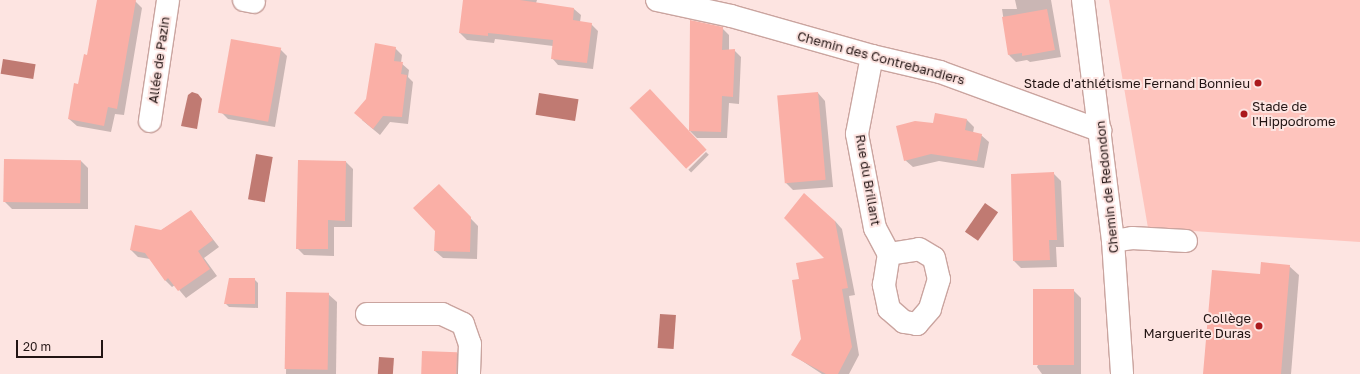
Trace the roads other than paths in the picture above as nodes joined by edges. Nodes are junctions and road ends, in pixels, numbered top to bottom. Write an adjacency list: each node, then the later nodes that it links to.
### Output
1 (168, 0): 5 (street, Allée de Pazin)
2 (657, 0): 4 (street, Chemin des Contrebandiers)
3 (1083, 0): 6 (street, Chemin de Redondon)
4 (872, 56): 6 (street, Chemin des Contrebandiers); 9 (street, Rue du Brillant)
5 (150, 120)
6 (1101, 131): 7 (street, Chemin de Redondon)
7 (1113, 241): 8 (street); 12 (street, Chemin de Redondon)
8 (1186, 241)
9 (889, 254)
10 (366, 314): 11 (street)
11 (470, 374)
12 (1122, 374)

